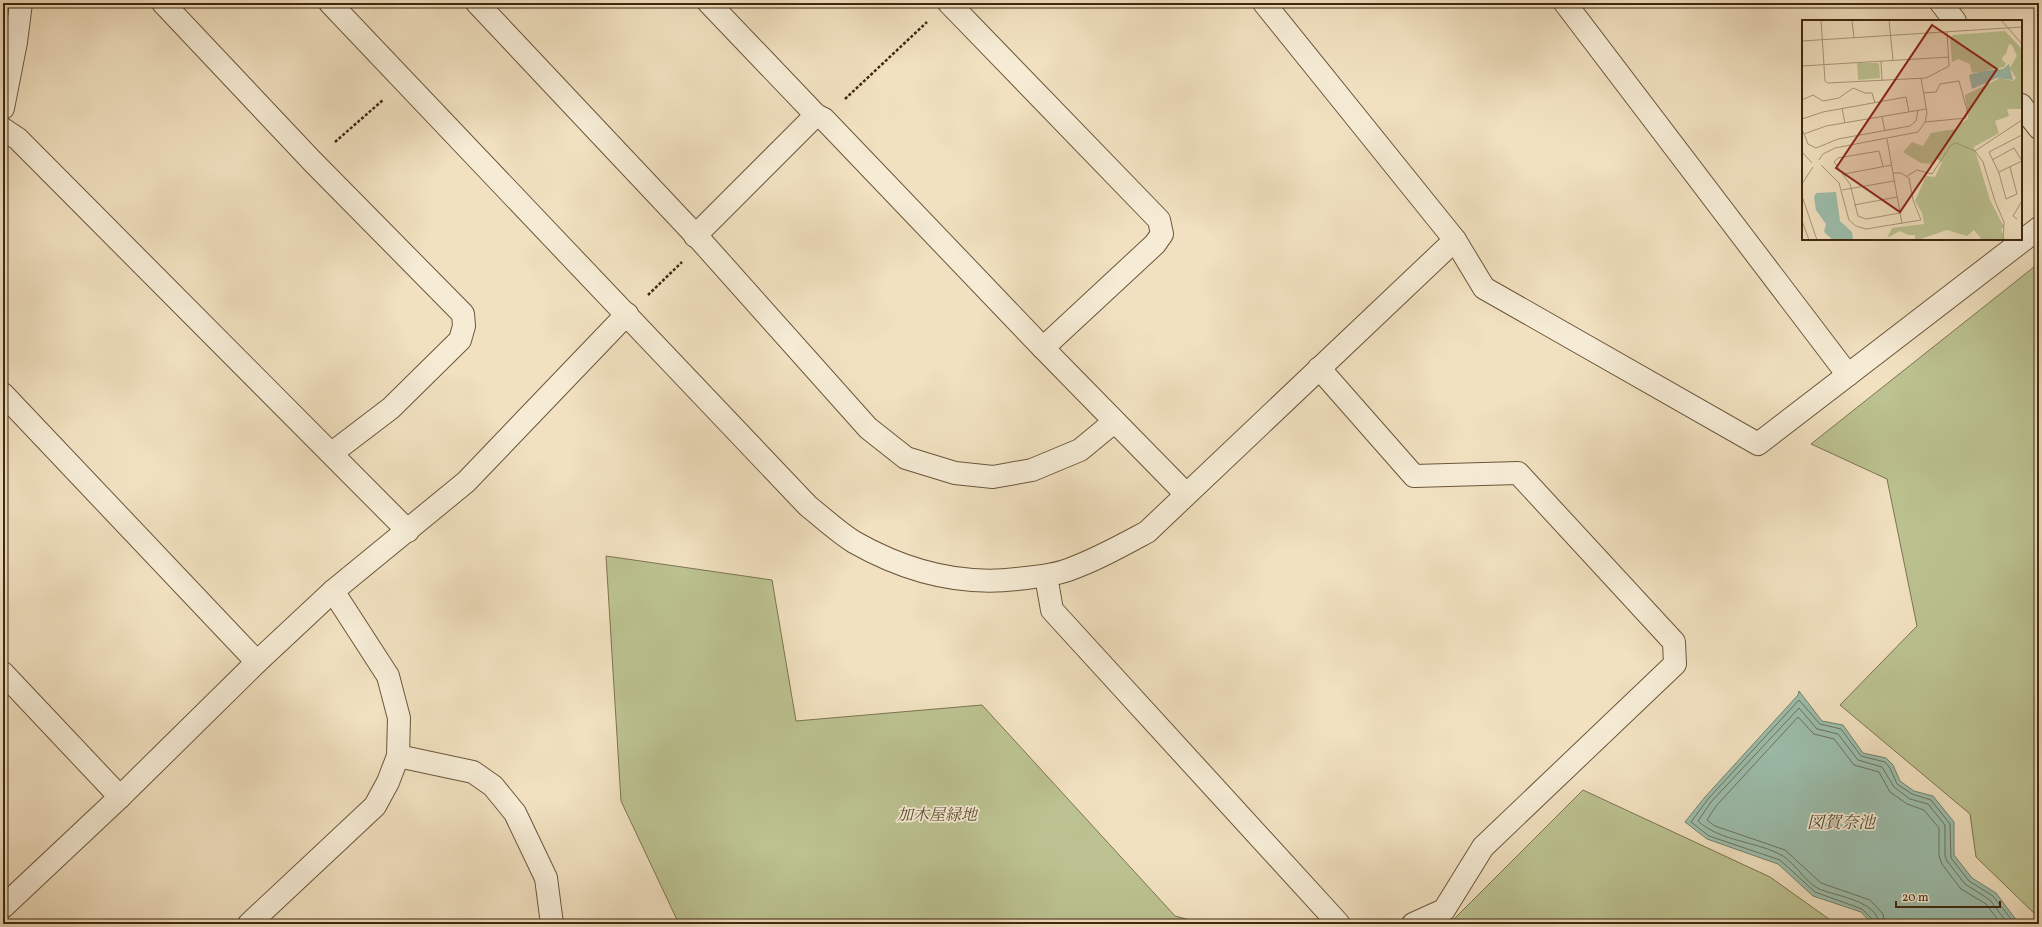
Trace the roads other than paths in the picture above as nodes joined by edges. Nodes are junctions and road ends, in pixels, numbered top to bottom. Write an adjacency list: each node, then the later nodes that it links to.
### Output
1 (21, 3): 12 (street)
2 (163, 3): 25 (street)
3 (330, 3): 19 (street)
4 (477, 3): 17 (street)
5 (709, 3): 13 (street)
6 (949, 3): 20 (street)
7 (1264, 3): 18 (street)
8 (1565, 3): 22 (street)
9 (1941, 3): 10 (street)
10 (1954, 20)
11 (2022, 106): 14 (street)
12 (3, 108)
13 (820, 117): 17 (street); 20 (street)
14 (2039, 128)
15 (3, 129): 25 (street)
16 (2039, 228): 22 (street)
17 (699, 239): 24 (street)
18 (1455, 240): 21 (street); 22 (street)
19 (627, 314): 27 (street); 28 (street)
20 (1043, 348): 24 (street)
21 (1319, 368): 26 (street); 38 (street)
22 (1848, 374)
23 (3, 394): 30 (street)
24 (1114, 422): 26 (street)
25 (332, 453): 27 (street)
26 (1186, 494): 28 (street)
27 (408, 531): 29 (street)
28 (1046, 576): 37 (street)
29 (333, 590): 30 (street); 32 (street)
30 (257, 662): 33 (street)
31 (3, 673): 33 (street)
32 (398, 756): 35 (street); 36 (street)
33 (120, 797): 34 (street)
34 (3, 908)
35 (249, 924)
36 (552, 924)
37 (1339, 924)
38 (1413, 924)

